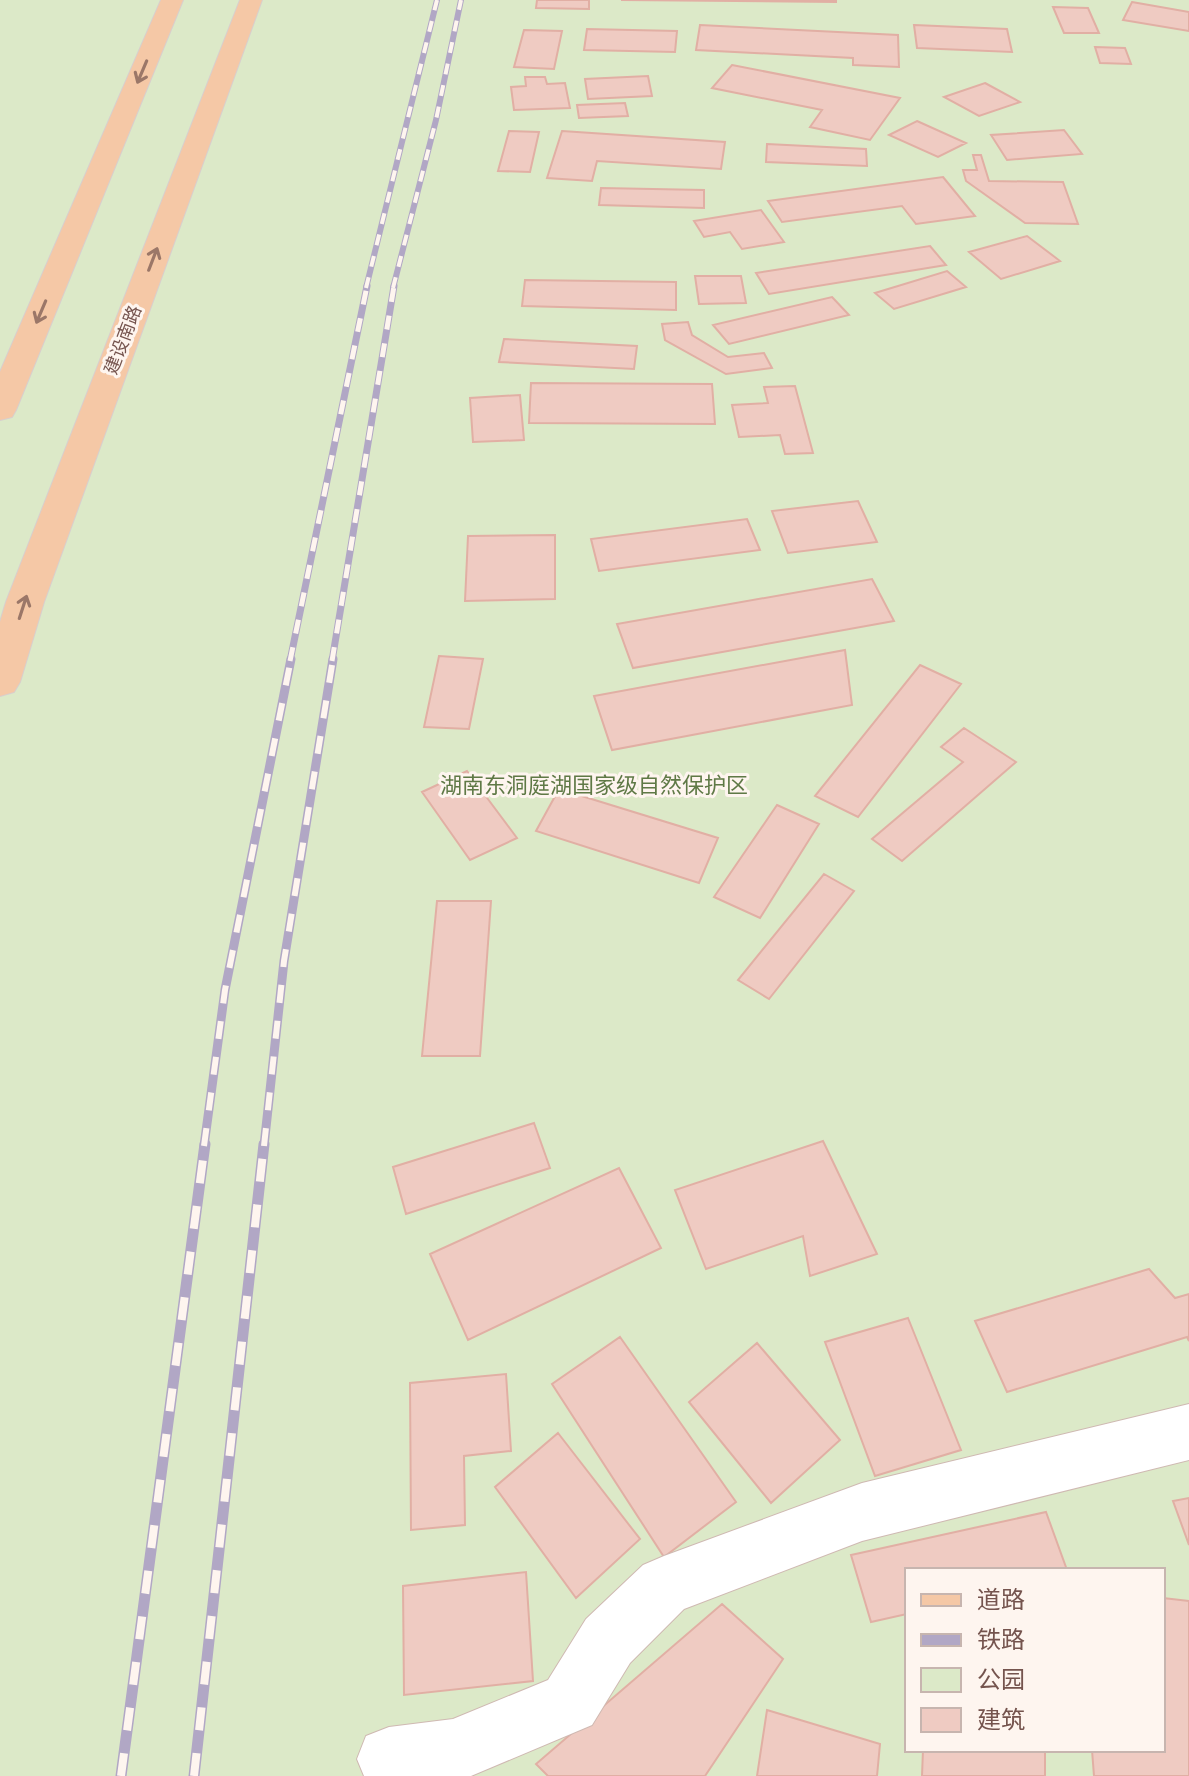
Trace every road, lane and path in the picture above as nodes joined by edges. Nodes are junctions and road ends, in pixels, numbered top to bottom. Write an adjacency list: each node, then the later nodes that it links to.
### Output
1 (172, 0): 3 (main road, one-way to 3)
2 (251, 0): 4 (main road, 建设南路, one-way to 2)
3 (0, 410)
4 (0, 682)
5 (1189, 1432): 6 (street)
6 (403, 1768)

